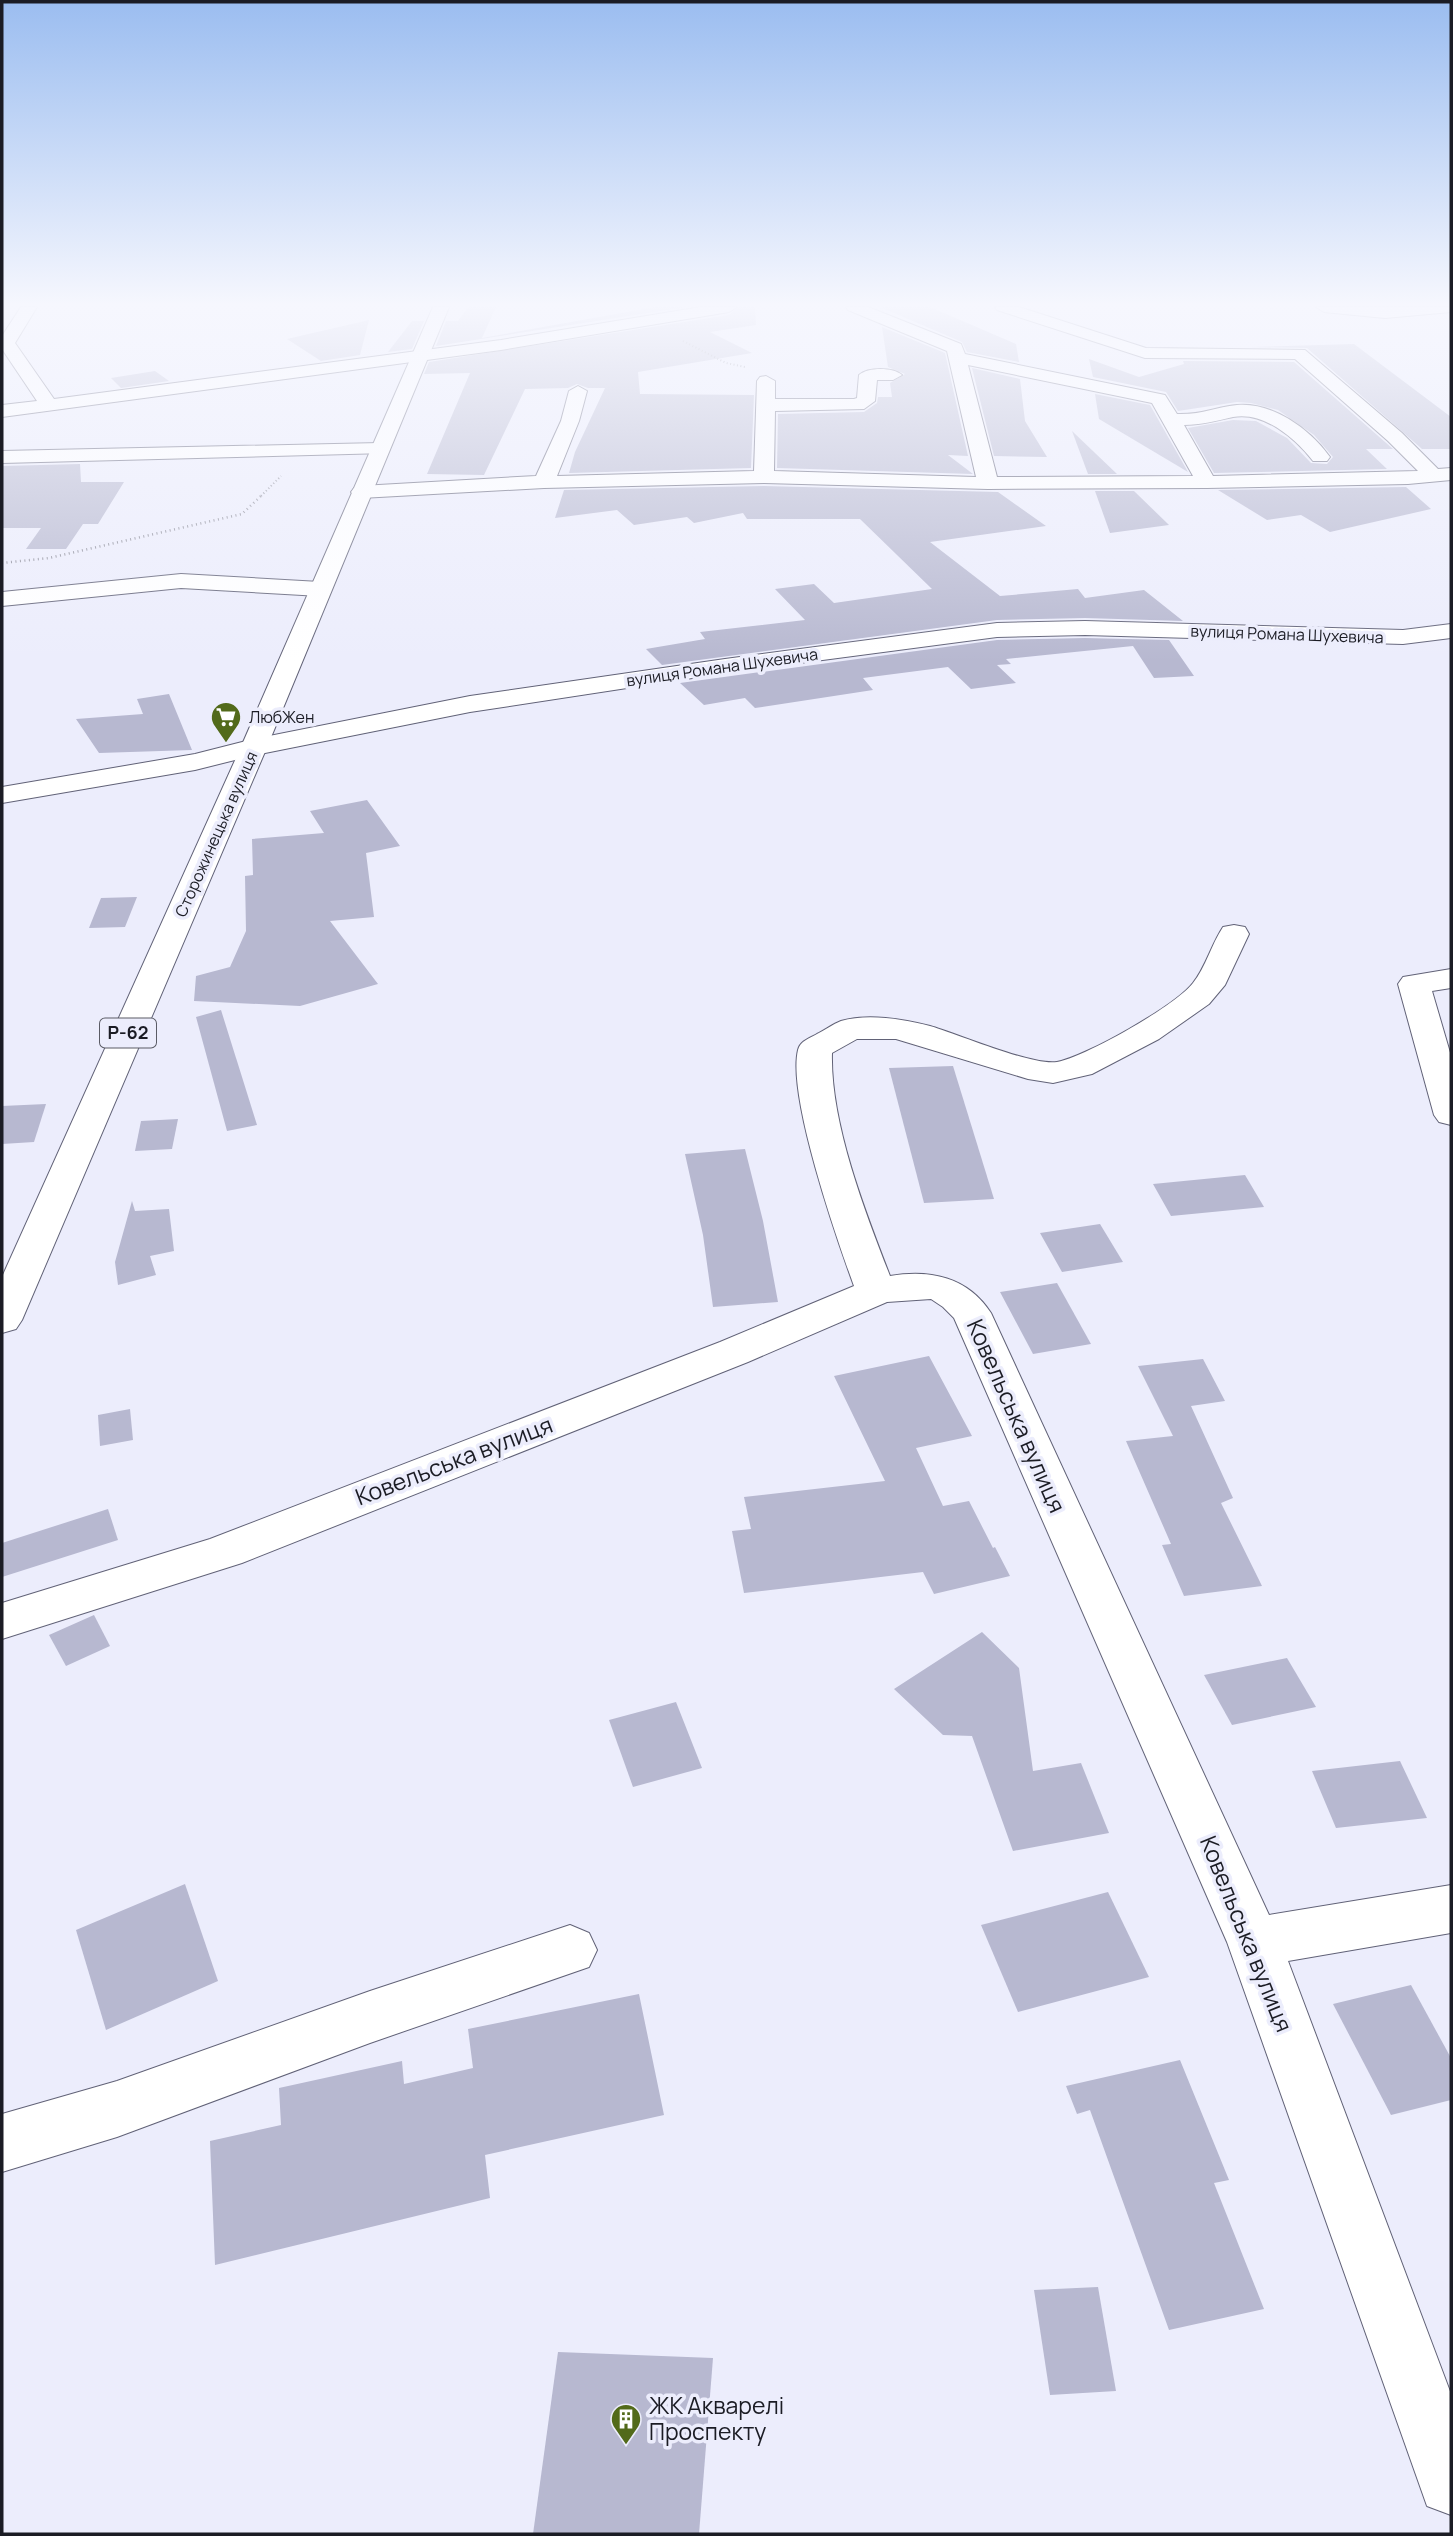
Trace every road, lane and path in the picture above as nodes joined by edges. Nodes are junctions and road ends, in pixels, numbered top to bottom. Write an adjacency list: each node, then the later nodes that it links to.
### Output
1 (390, 425): 8 (street, Сторожинецька вулиця / Р-62)
2 (568, 425): 14 (street)
3 (766, 425): 13 (street)
4 (974, 425): 16 (street)
5 (1176, 425): 15 (street)
6 (1282, 425): 11 (street)
7 (1382, 425): 12 (street)
8 (380, 449): 9 (street); 17 (street, Сторожинецька вулиця / Р-62)
9 (305, 452): 10 (street); 18 (path)
10 (2, 457)
11 (1320, 457)
12 (1442, 475): 15 (street)
13 (765, 477): 14 (street); 16 (street)
14 (544, 482): 17 (street)
15 (1207, 482): 16 (street)
16 (988, 483)
17 (361, 492): 19 (street, Сторожинецька вулиця / Р-62)
18 (2, 563)
19 (320, 589): 20 (street); 22 (street, Сторожинецька вулиця / Р-62)
20 (2, 599)
21 (1451, 631): 22 (street, вулиця Романа Шухевича)
22 (254, 747): 23 (street, вулиця Романа Шухевича); 29 (street, Сторожинецька вулиця / Р-62)
23 (2, 795)
24 (1234, 933): 28 (street)
25 (1451, 979): 26 (street)
26 (1441, 1038): 27 (street)
27 (1451, 1110)
28 (876, 1292): 30 (street, Ковельська вулиця); 32 (street, Ковельська вулиця)
29 (2, 1320)
30 (2, 1621)
31 (1451, 1909): 32 (street)
32 (1254, 1942): 35 (street, Ковельська вулиця)
33 (570, 1950): 34 (street)
34 (2, 2143)
35 (1451, 2482)

